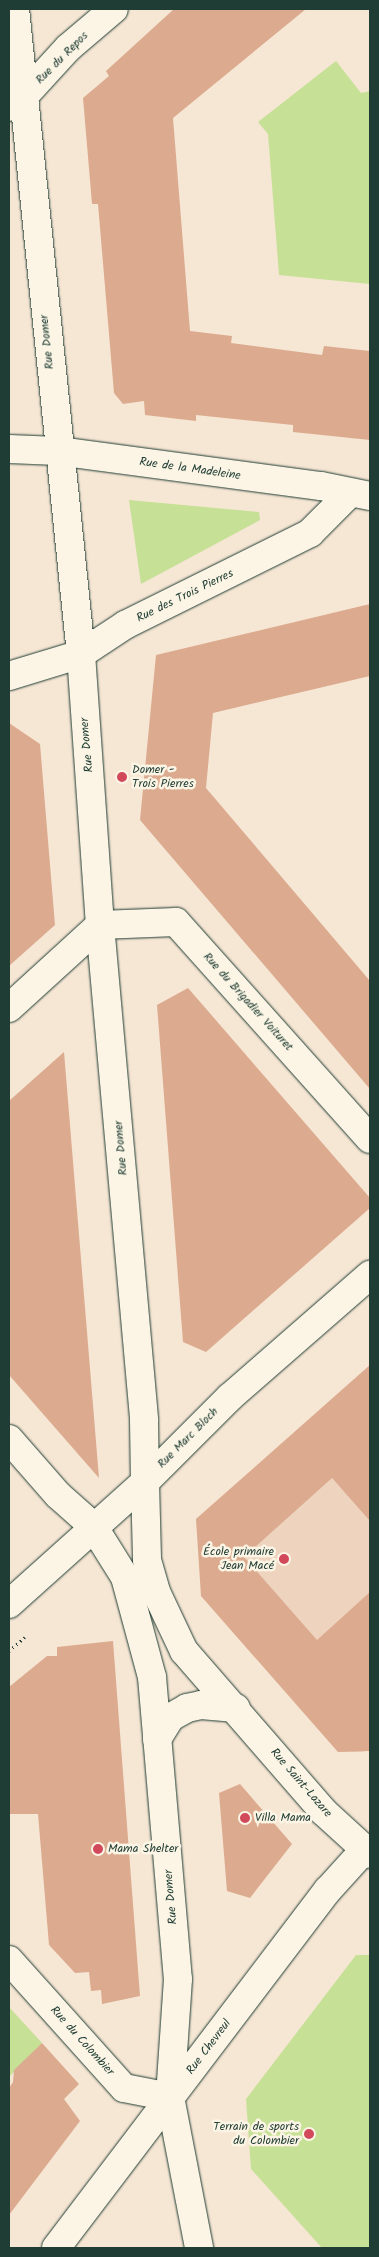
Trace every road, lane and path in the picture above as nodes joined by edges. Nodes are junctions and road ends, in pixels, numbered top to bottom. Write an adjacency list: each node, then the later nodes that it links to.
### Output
1 (15, 9): 3 (street, Rue Domer)
2 (114, 9): 3 (street, Rue du Repos)
3 (17, 101): 5 (street, Rue Domer)
4 (9, 449): 5 (street, Rue de la Madeleine)
5 (58, 451): 6 (street, Rue de la Madeleine); 7 (street, Rue Domer)
6 (360, 495): 7 (street, Rue des Trois Pierres)
7 (81, 654): 8 (street, Rue des Trois Pierres); 9 (street, Rue Domer)
8 (9, 676)
9 (100, 925): 10 (street); 11 (street, Rue du Brigadier Voituret); 14 (street, Rue Domer)
10 (9, 1008)
11 (370, 1139)
12 (370, 1275): 14 (street, Rue Marc Bloch)
13 (9, 1438): 15 (street)
14 (145, 1482): 15 (street, Rue Marc Bloch); 17 (street, Rue Saint-Lazare)
15 (93, 1526): 16 (street, Rue Marc Bloch); 18 (street, Rue Domer)
16 (9, 1604)
17 (236, 1708): 18 (street); 19 (street, Rue Saint-Lazare)
18 (157, 1740): 21 (street, Rue Domer)
19 (368, 1852): 21 (street, Rue Chevreul)
20 (9, 1960): 21 (street, Rue du Colombier)
21 (170, 2097): 22 (street, Rue Chevreul); 23 (street, Rue Domer)
22 (56, 2248)
23 (199, 2248)

